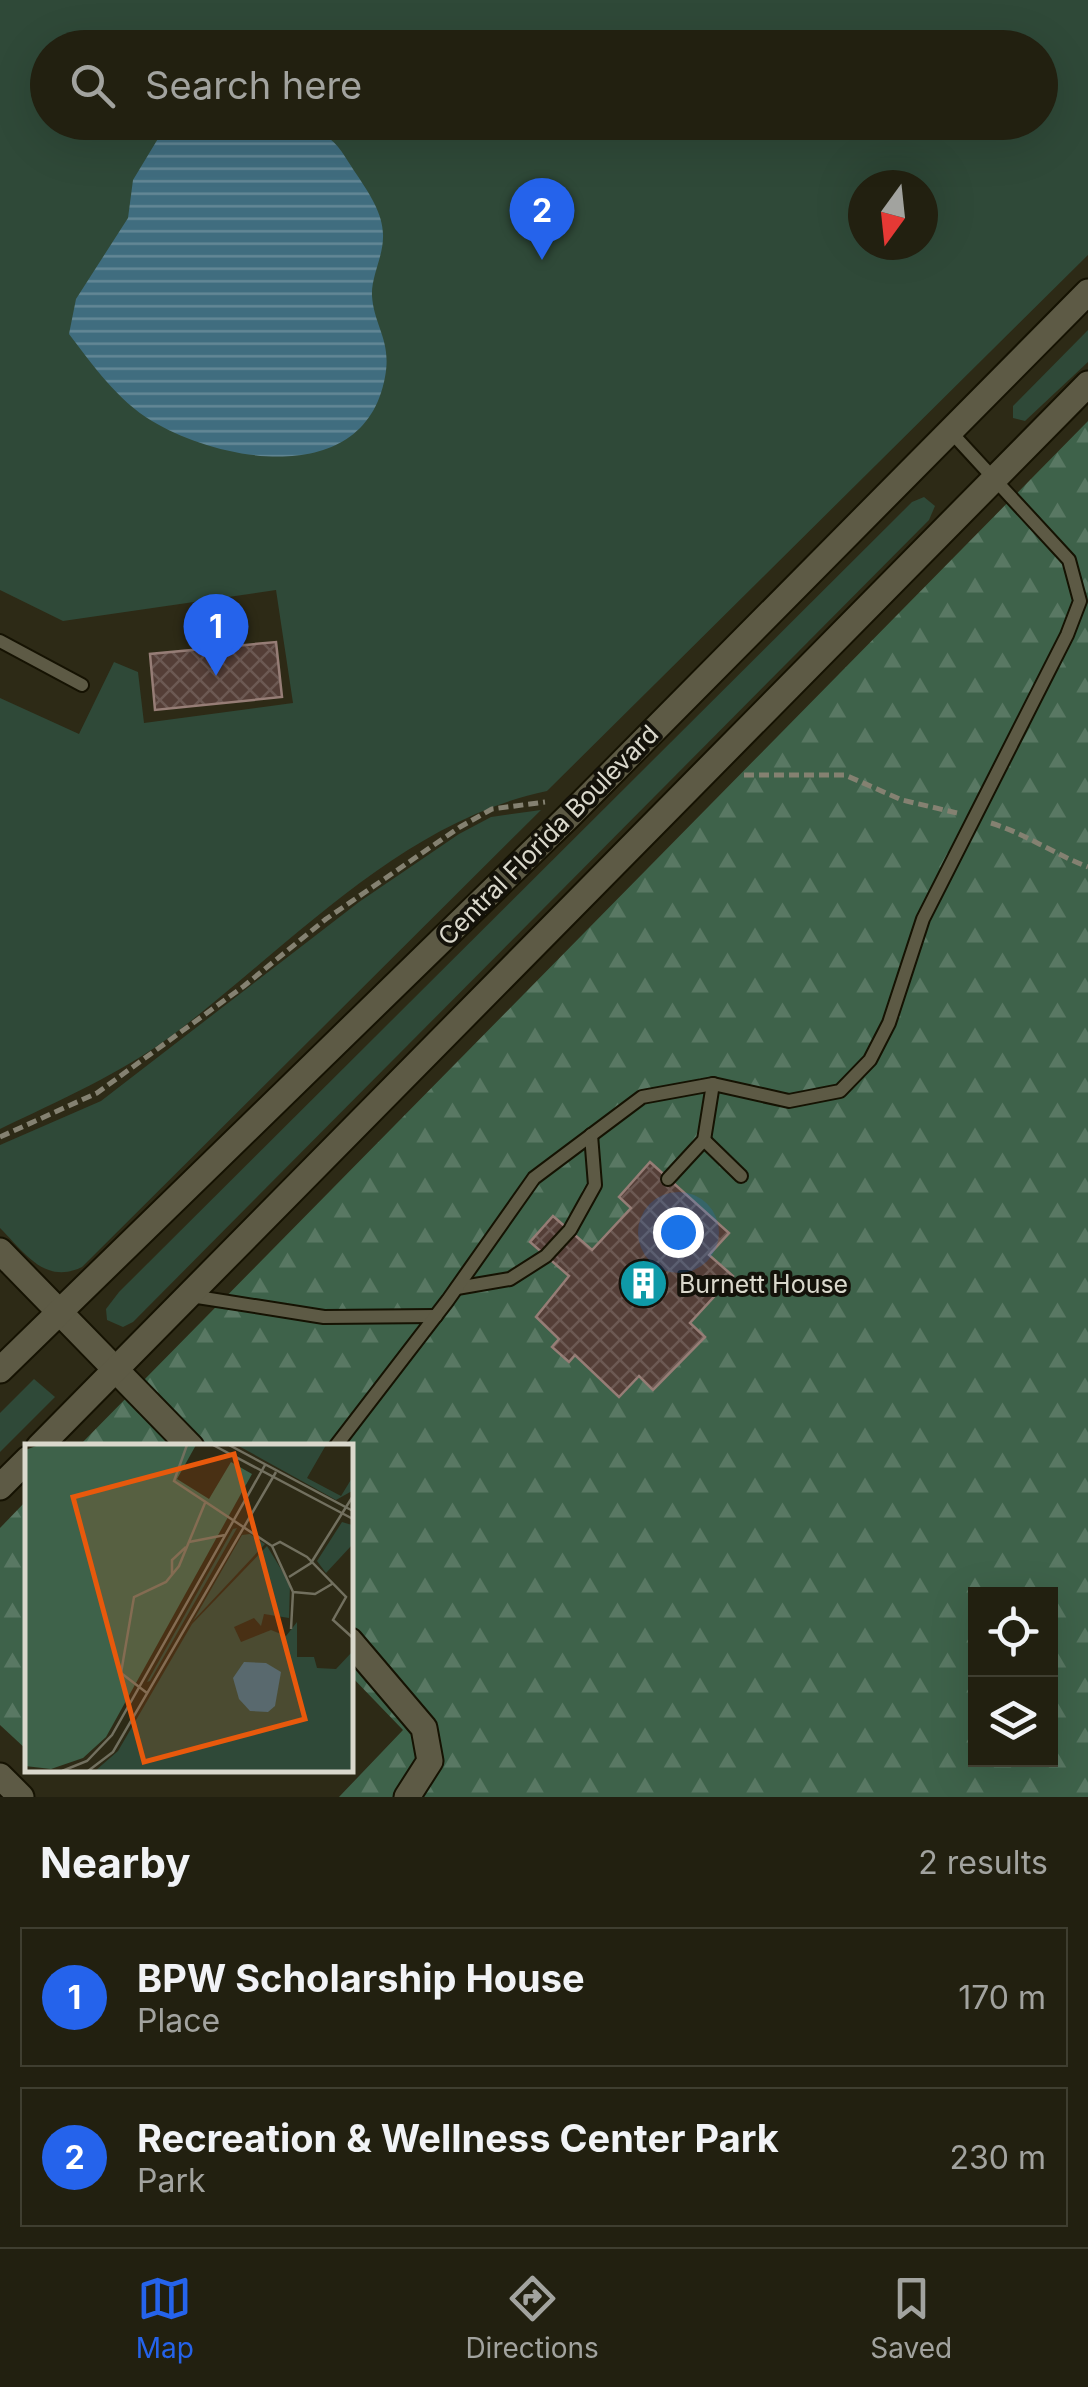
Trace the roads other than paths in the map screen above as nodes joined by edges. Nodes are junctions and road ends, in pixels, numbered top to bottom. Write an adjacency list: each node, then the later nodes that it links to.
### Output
1 (1088, 292): 3 (street, Central Florida Boulevard)
2 (1088, 384): 4 (street)
3 (950, 431): 4 (lane); 15 (street, Central Florida Boulevard)
4 (997, 477): 7 (lane); 14 (street)
5 (0, 641): 6 (lane)
6 (82, 685)
7 (712, 1084): 8 (lane); 9 (lane)
8 (591, 1135): 13 (lane); 13 (lane)
9 (704, 1140): 10 (lane); 11 (lane)
10 (741, 1176)
11 (668, 1178)
12 (0, 1250): 15 (street)
13 (457, 1288): 16 (lane)
14 (188, 1296): 16 (lane); 18 (street)
15 (60, 1311): 17 (street, Central Florida Boulevard); 18 (street)
16 (436, 1316): 21 (lane)
17 (0, 1370)
18 (116, 1370): 19 (street); 20 (street)
19 (42, 1444)
20 (187, 1444)
21 (337, 1444)
22 (25, 1462): 23 (street)
23 (0, 1487)
24 (352, 1643): 27 (street)
25 (0, 1776): 26 (street)
26 (22, 1797)
27 (407, 1797)

